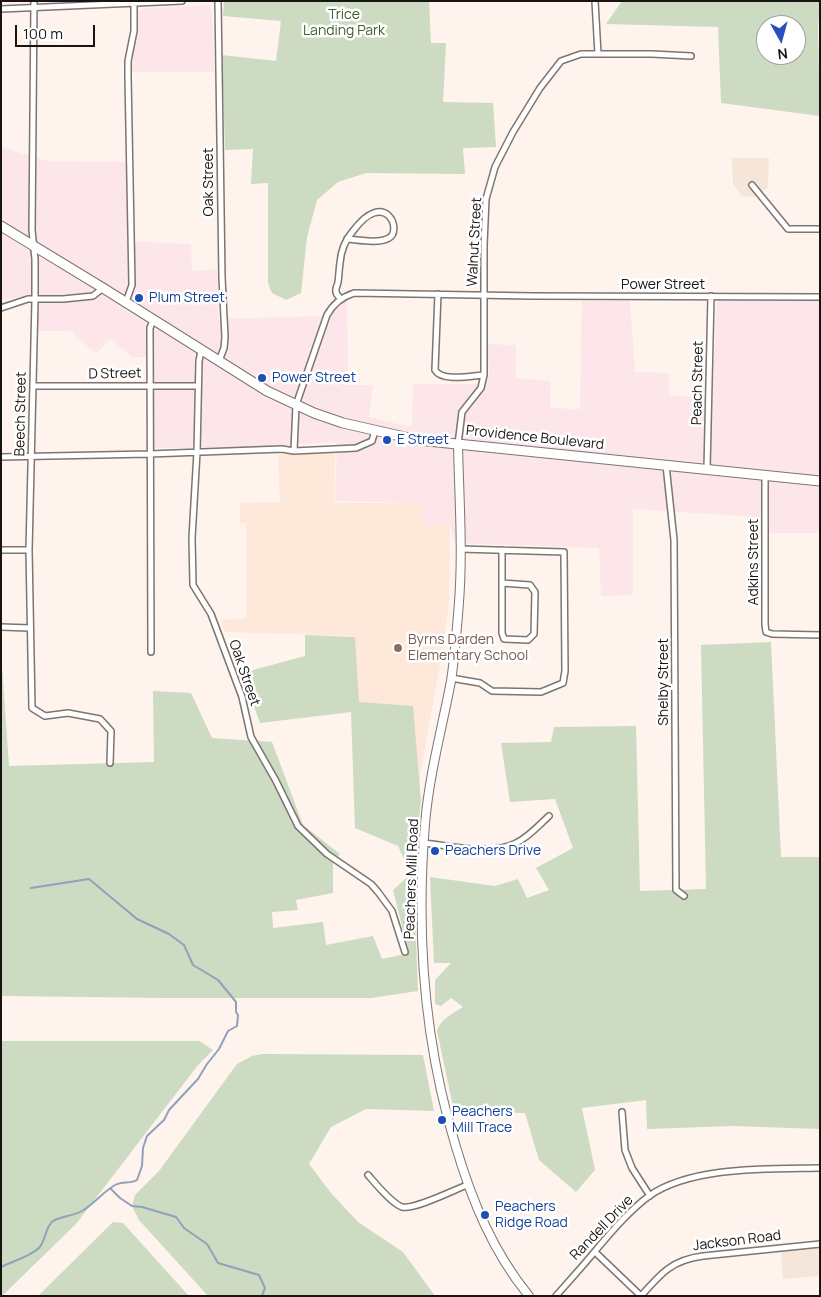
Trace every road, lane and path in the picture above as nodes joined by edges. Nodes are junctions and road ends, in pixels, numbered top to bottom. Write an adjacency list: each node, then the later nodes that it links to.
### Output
1 (34, 1): 6 (street, Beech Street)
2 (182, 1): 5 (street)
3 (218, 1): 26 (street, Oak Street)
4 (595, 1): 8 (street)
5 (134, 2): 6 (street); 22 (street)
6 (34, 8): 7 (street); 14 (street, Beech Street)
7 (1, 9)
8 (598, 54): 9 (street, Walnut Street); 17 (street, Walnut Street)
9 (691, 56)
10 (752, 185): 12 (street)
11 (1, 226): 14 (highway, Providence Boulevard)
12 (820, 228)
13 (347, 239): 13 (street); 20 (street)
14 (35, 247): 15 (highway, Providence Boulevard); 21 (street, Beech Street)
15 (103, 288): 21 (street); 22 (highway, Providence Boulevard)
16 (438, 294): 17 (street, Power Street); 20 (street, Power Street); 27 (street)
17 (484, 296): 18 (street, Power Street); 27 (street, Walnut Street)
18 (711, 296): 19 (street, Power Street); 40 (street, Peach Street)
19 (820, 297)
20 (341, 299): 31 (street)
21 (35, 300): 23 (street); 29 (street, Beech Street)
22 (126, 302): 24 (highway, Providence Boulevard)
23 (1, 308)
24 (152, 320): 25 (highway, Providence Boulevard); 28 (street)
25 (202, 351): 26 (highway, Providence Boulevard); 30 (street, Oak Street)
26 (219, 362): 31 (highway, Providence Boulevard)
27 (484, 375): 33 (street, Walnut Street)
28 (150, 385): 29 (street, D Street); 30 (street, D Street); 36 (street)
29 (33, 386): 38 (street, Beech Street)
30 (198, 386): 35 (street, Oak Street)
31 (296, 405): 32 (highway, Providence Boulevard); 34 (street)
32 (375, 431): 33 (highway, Providence Boulevard); 34 (street)
33 (458, 444): 39 (highway, Providence Boulevard); 43 (main road, Peachers Mill Road)
34 (294, 451): 35 (street)
35 (198, 452): 36 (street); 57 (street, Oak Street)
36 (149, 454): 38 (street); 51 (street)
37 (1, 457): 38 (street)
38 (31, 457): 45 (street, Beech Street)
39 (666, 466): 40 (highway, Providence Boulevard); 56 (street, Shelby Street)
40 (707, 469): 41 (highway, Providence Boulevard)
41 (765, 475): 42 (highway, Providence Boulevard); 50 (street, Adkins Street)
42 (820, 481)
43 (460, 549): 46 (street); 52 (main road, Peachers Mill Road)
44 (1, 550): 45 (street)
45 (29, 550): 49 (street, Beech Street)
46 (502, 550): 47 (street); 52 (street)
47 (502, 583): 47 (street)
48 (1, 628): 49 (street)
49 (30, 628): 53 (street, Beech Street)
50 (820, 635)
51 (151, 652)
52 (451, 678): 55 (main road, Peachers Mill Road)
53 (110, 763)
54 (549, 816): 55 (street)
55 (424, 843): 61 (main road, Peachers Mill Road)
56 (684, 896)
57 (405, 952)
58 (622, 1112): 62 (street)
59 (820, 1168): 62 (street, Randell Drive)
60 (368, 1175): 61 (street)
61 (467, 1184): 65 (main road, Peachers Mill Road)
62 (650, 1196): 64 (street, Randell Drive)
63 (820, 1244): 67 (street, Jackson Road)
64 (595, 1252): 66 (street, Randell Drive); 67 (street)
65 (530, 1296)
66 (556, 1296)
67 (641, 1296)

